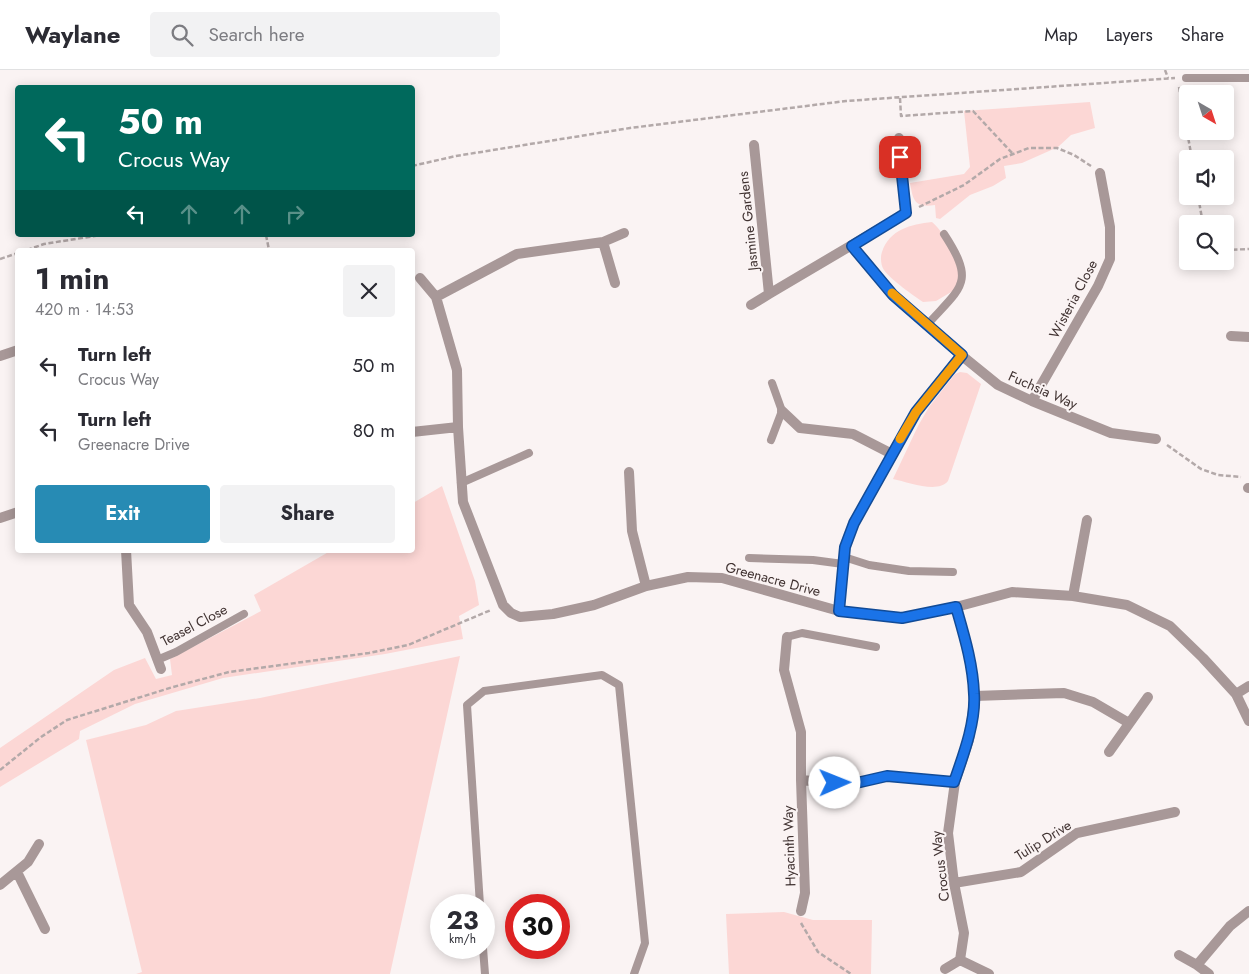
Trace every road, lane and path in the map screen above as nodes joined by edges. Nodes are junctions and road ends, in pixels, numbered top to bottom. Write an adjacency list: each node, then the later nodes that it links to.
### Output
1 (1165, 70): 2 (path)
2 (1168, 78): 3 (path); 6 (path)
3 (1177, 78): 4 (path); 9 (path)
4 (1186, 78): 5 (lane)
5 (1249, 78)
6 (900, 98): 10 (path); 11 (path)
7 (898, 138): 13 (street)
8 (754, 145): 26 (street, Jasmine Gardens)
9 (1190, 150)
10 (1013, 154): 12 (path); 13 (path)
11 (415, 165)
12 (1100, 173): 36 (street, Wisteria Close)
13 (906, 213): 18 (street)
14 (624, 233): 17 (street)
15 (944, 234): 29 (lane)
16 (88, 237): 19 (path)
17 (603, 242): 25 (street); 27 (street)
18 (852, 246): 26 (street); 29 (street, Fuchsia Way)
19 (33, 248)
20 (1249, 249): 21 (path)
21 (1234, 250)
22 (15, 254): 23 (path)
23 (0, 259)
24 (420, 278): 27 (street)
25 (615, 283)
26 (769, 294): 28 (street)
27 (436, 297): 38 (street)
28 (751, 305)
29 (927, 325): 33 (street, Fuchsia Way)
30 (1231, 336): 31 (street)
31 (1249, 337)
32 (15, 351): 34 (street)
33 (962, 355): 36 (street, Fuchsia Way); 43 (street)
34 (0, 356)
35 (772, 383): 37 (lane)
36 (1032, 401): 40 (street, Fuchsia Way)
37 (782, 411): 41 (lane); 43 (street)
38 (458, 427): 39 (street); 45 (street)
39 (415, 432)
40 (1156, 439): 46 (path)
41 (771, 440)
42 (529, 453): 45 (lane)
43 (892, 454): 52 (street)
44 (629, 472): 54 (street)
45 (461, 483): 56 (street)
46 (1249, 488)
47 (15, 513): 48 (street)
48 (0, 518)
49 (1087, 520): 55 (street)
50 (126, 553): 62 (street, Teasel Close)
51 (749, 558): 52 (lane)
52 (844, 560): 53 (lane); 58 (street)
53 (952, 572)
54 (646, 586): 56 (street, Greenacre Drive); 58 (street, Greenacre Drive)
55 (1072, 596): 57 (street, Greenacre Drive); 64 (street, Greenacre Drive)
56 (503, 605): 70 (path)
57 (956, 607): 58 (street, Greenacre Drive); 65 (street, Crocus Way)
58 (839, 611)
59 (244, 614): 62 (lane, Teasel Close)
60 (787, 637): 61 (lane); 71 (street, Hyacinth Way)
61 (876, 648)
62 (159, 665)
63 (1249, 686): 64 (street)
64 (1236, 694): 67 (street, Greenacre Drive)
65 (975, 696): 68 (street); 72 (street, Crocus Way)
66 (1148, 697): 68 (street)
67 (1249, 721)
68 (1129, 723): 69 (street)
69 (1109, 752)
70 (0, 770)
71 (801, 780): 72 (street); 79 (street, Hyacinth Way)
72 (954, 782): 76 (street, Crocus Way)
73 (1175, 812): 76 (street, Tulip Drive)
74 (39, 844): 75 (street)
75 (17, 872): 77 (street); 81 (street)
76 (954, 883): 84 (street, Crocus Way)
77 (0, 885)
78 (479, 894): 88 (lane)
79 (801, 911): 89 (path)
80 (1249, 911): 85 (street)
81 (45, 929)
82 (1179, 955): 85 (street)
83 (484, 959): 87 (lane)
84 (960, 960): 86 (street); 90 (street)
85 (1197, 965): 91 (street)
86 (945, 969)
87 (485, 974)
88 (634, 974)
89 (850, 974)
90 (989, 974)
91 (1209, 974)

